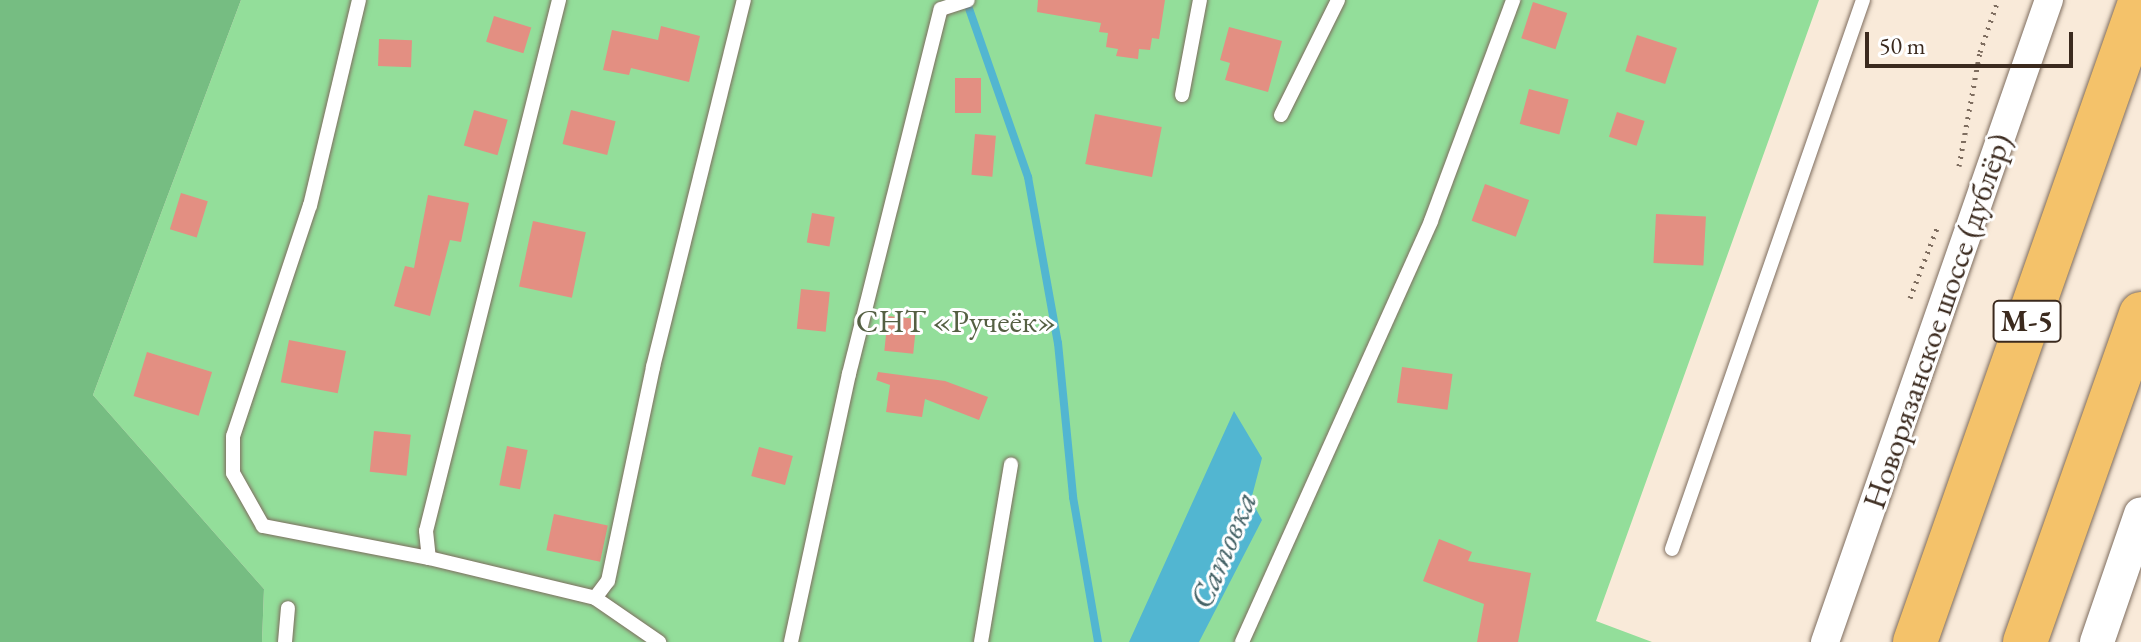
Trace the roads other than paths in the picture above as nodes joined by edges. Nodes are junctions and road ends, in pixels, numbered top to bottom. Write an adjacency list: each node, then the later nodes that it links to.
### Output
1 (359, 0): 17 (lane)
2 (559, 0): 17 (lane)
3 (744, 0): 18 (lane)
4 (968, 0): 22 (lane)
5 (1200, 0): 11 (lane)
6 (1338, 0): 12 (lane)
7 (1513, 0): 24 (lane)
8 (1863, 0): 16 (lane)
9 (2049, 0): 25 (street, Новорязанское шоссе (дублёр))
10 (2141, 0): 26 (highway, М-5)
11 (1182, 95)
12 (1281, 115)
13 (2141, 314): 27 (highway)
14 (1011, 465): 23 (lane)
15 (2141, 514): 28 (street)
16 (1672, 549)
17 (429, 558): 18 (lane)
18 (595, 598): 21 (lane)
19 (288, 608): 20 (lane)
20 (285, 642)
21 (659, 642)
22 (791, 642)
23 (981, 642)
24 (1242, 642)
25 (1825, 642)
26 (1915, 642)
27 (2025, 642)
28 (2097, 642)

